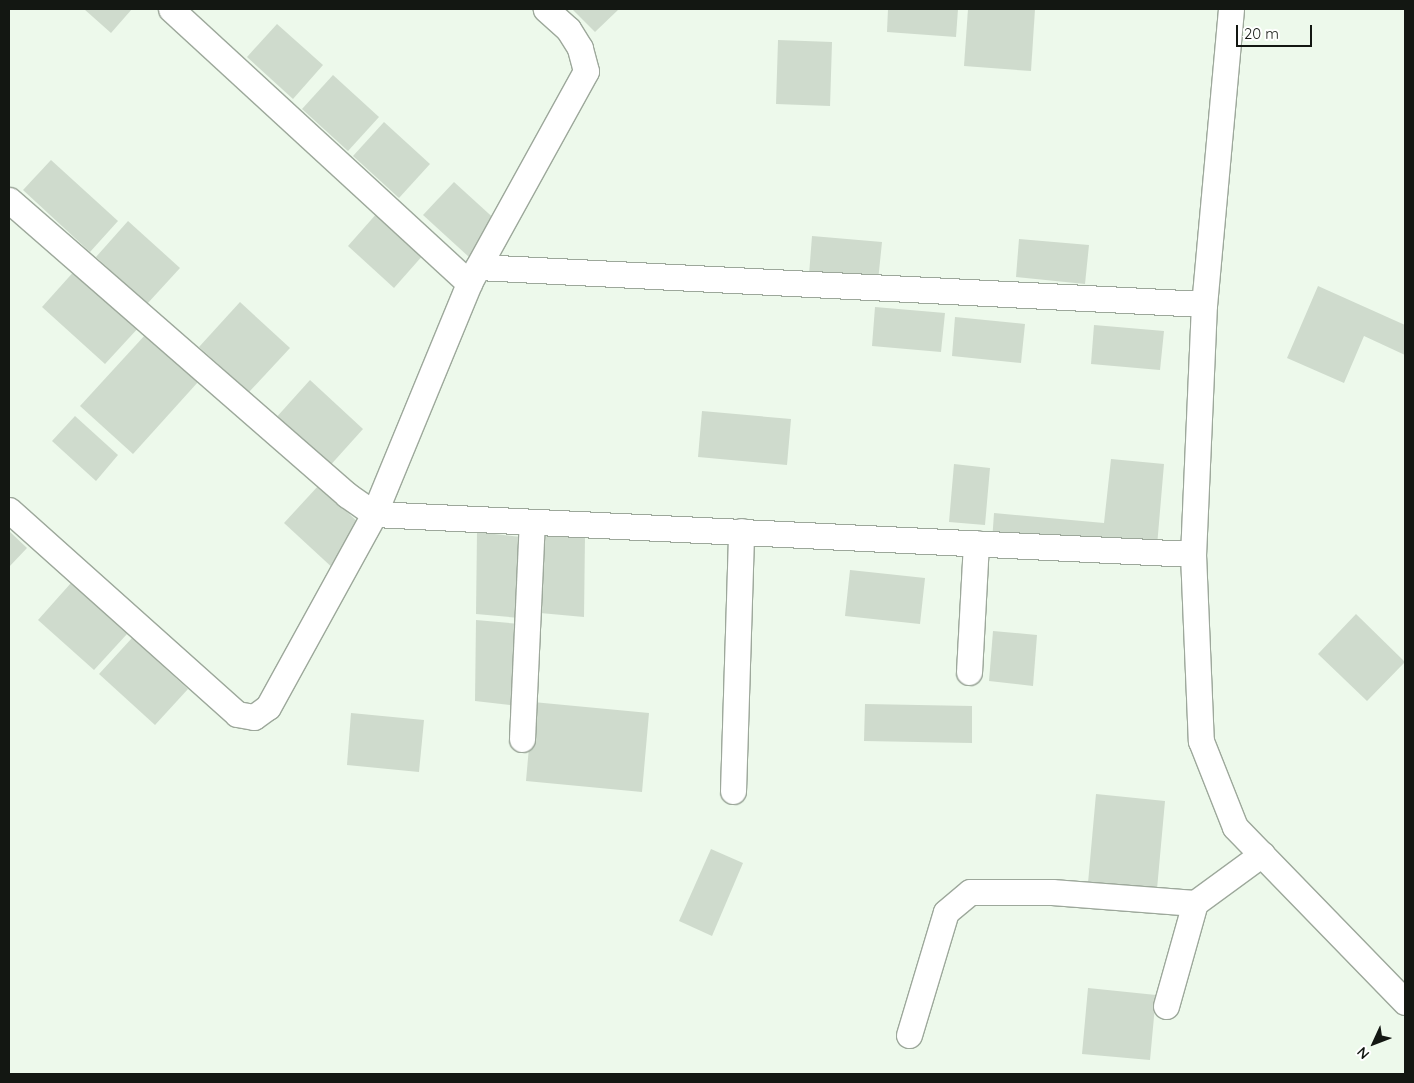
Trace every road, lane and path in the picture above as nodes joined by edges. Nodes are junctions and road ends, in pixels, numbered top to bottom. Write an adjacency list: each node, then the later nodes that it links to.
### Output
1 (171, 9): 5 (street)
2 (546, 9): 5 (street)
3 (1227, 9): 6 (street)
4 (9, 200): 8 (street)
5 (474, 275): 6 (street); 8 (street)
6 (1204, 304): 12 (street)
7 (9, 510): 8 (street)
8 (374, 514): 9 (street)
9 (532, 522): 10 (street); 14 (street)
10 (741, 532): 11 (street); 15 (street)
11 (976, 543): 12 (street); 13 (street)
12 (1193, 554): 16 (street)
13 (969, 672)
14 (522, 739)
15 (733, 791)
16 (1262, 854): 17 (street); 18 (street)
17 (1195, 903): 19 (street); 20 (street)
18 (1405, 1002)
19 (1166, 1006)
20 (909, 1036)

